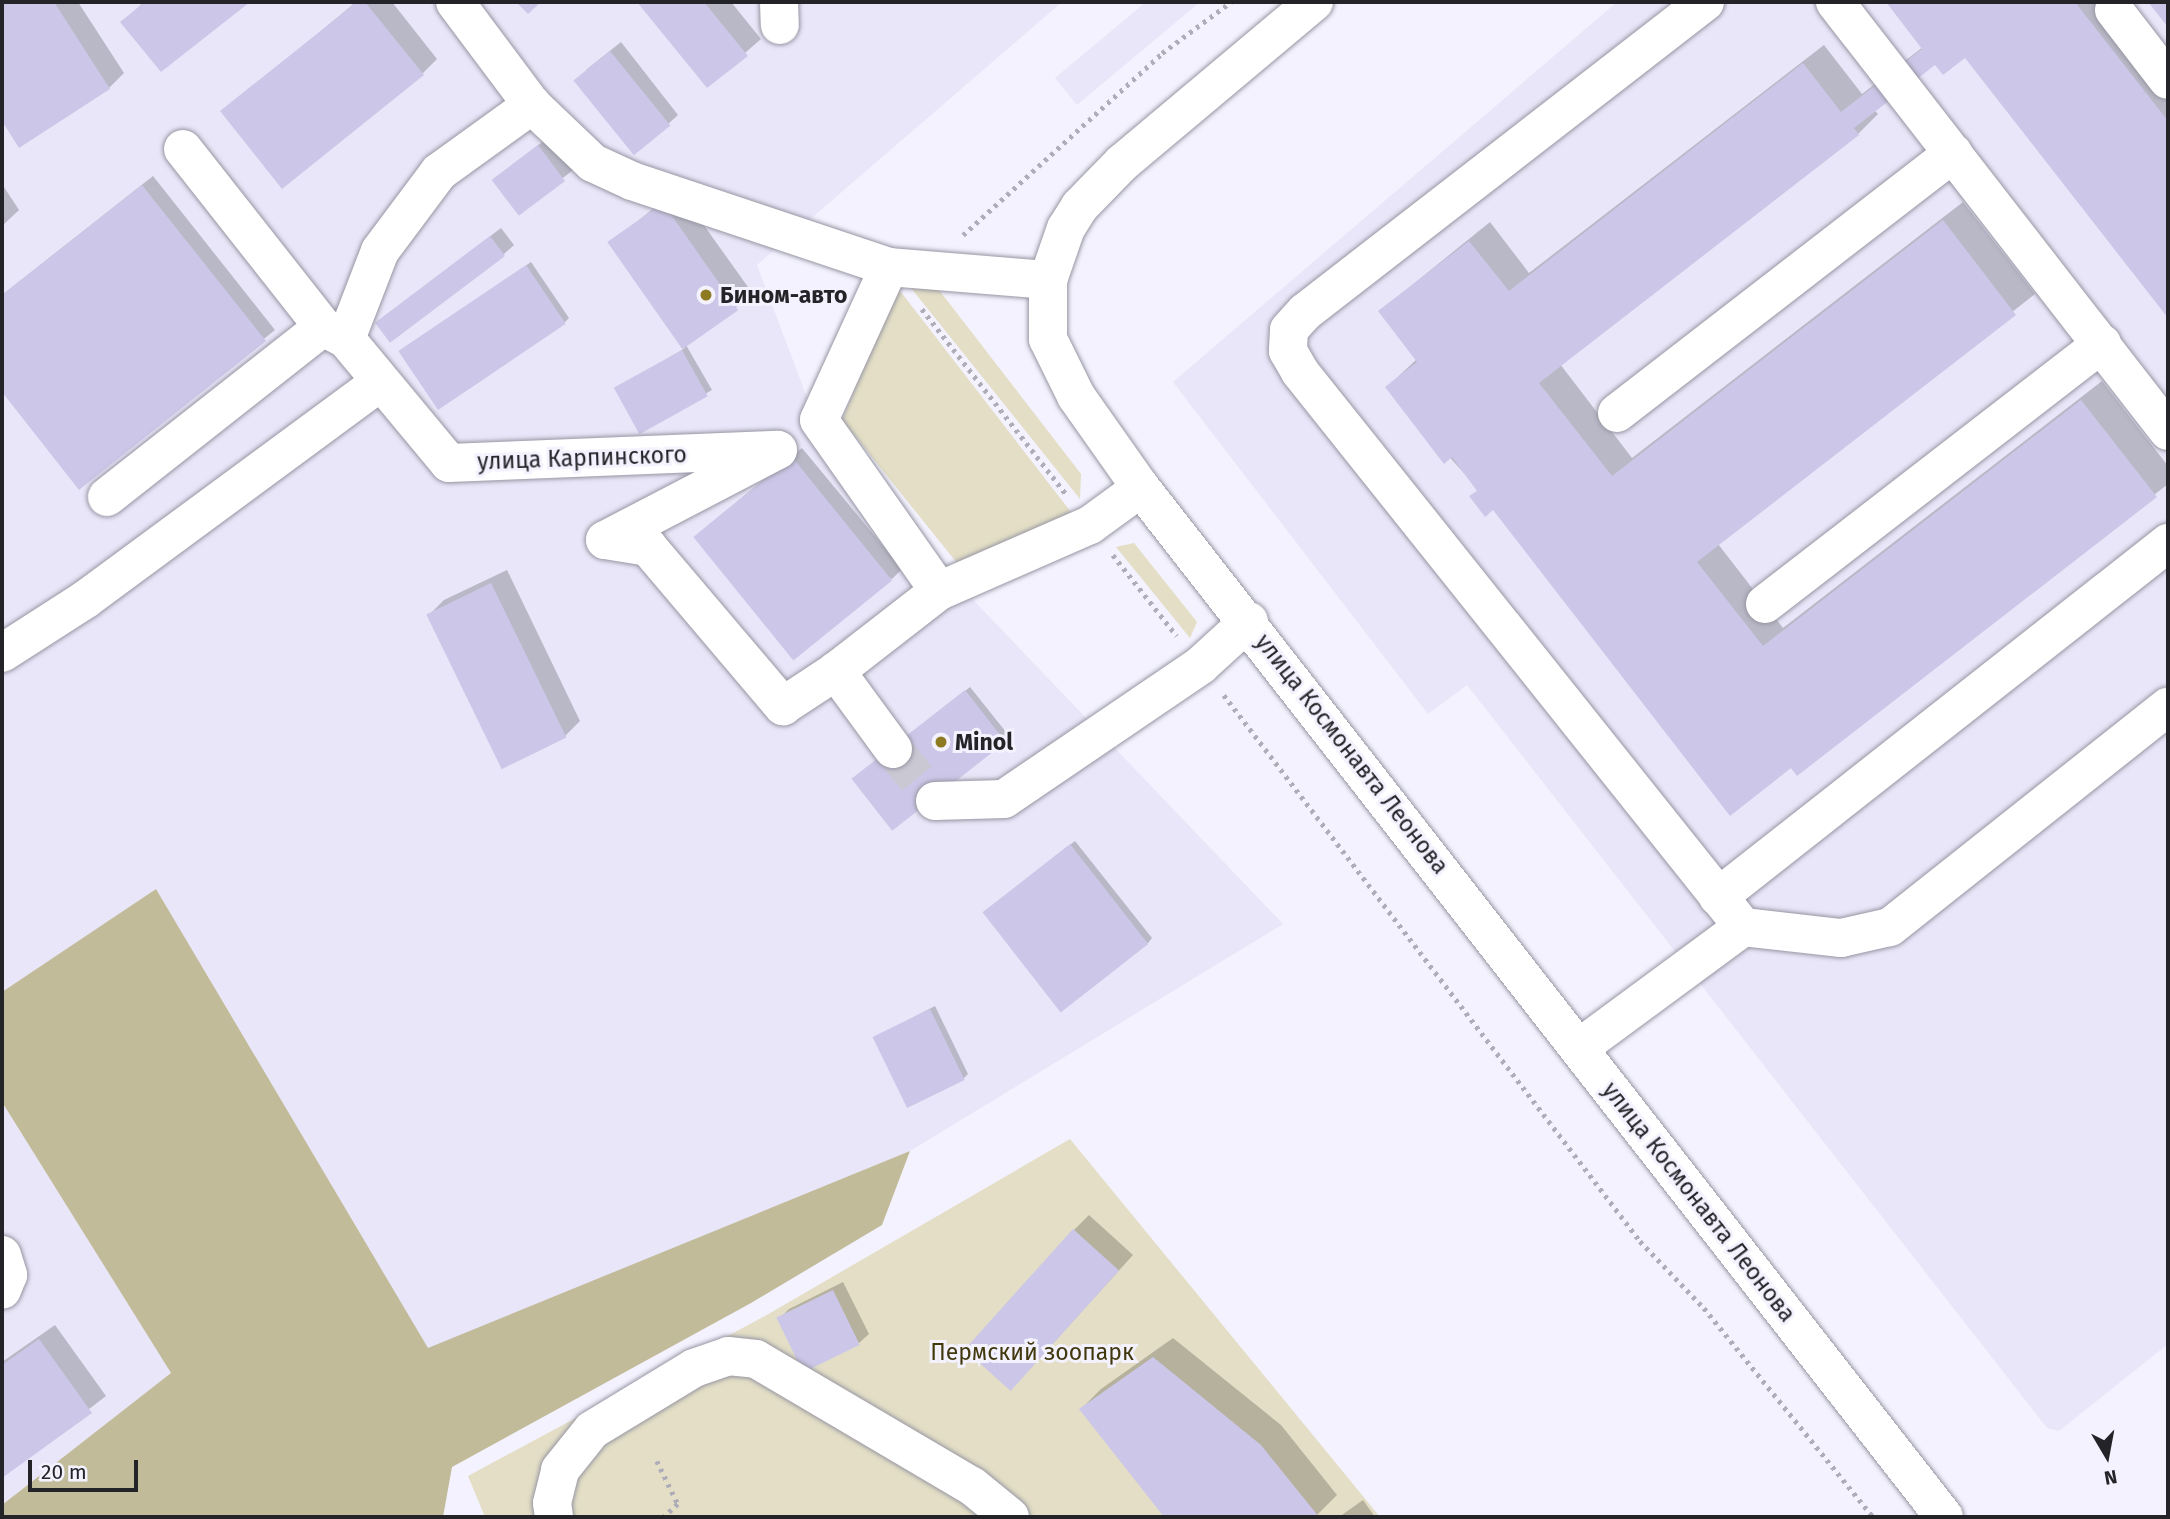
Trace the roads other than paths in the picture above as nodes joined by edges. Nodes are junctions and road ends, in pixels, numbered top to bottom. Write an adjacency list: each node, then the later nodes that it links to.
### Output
1 (455, 2): 7 (main road)
2 (1314, 2): 11 (main road, улица Космонавта Леонова)
3 (1705, 2): 30 (main road)
4 (1836, 2): 9 (main road)
5 (2114, 10): 6 (main road)
6 (2168, 80)
7 (532, 105): 10 (main road); 12 (main road)
8 (183, 149): 12 (main road)
9 (1953, 153): 13 (main road); 16 (main road)
10 (907, 268): 11 (main road); 17 (main road)
11 (1048, 280): 19 (main road, улица Космонавта Леонова)
12 (335, 333): 14 (main road); 20 (main road)
13 (2102, 344): 15 (main road); 23 (main road)
14 (379, 383): 18 (main road, улица Карпинского); 25 (main road)
15 (2162, 409)
16 (1618, 413)
17 (819, 420): 18 (main road); 22 (main road)
18 (778, 450): 26 (main road)
19 (1141, 488): 22 (main road); 24 (main road, улица Космонавта Леонова)
20 (107, 497)
21 (2168, 543): 30 (main road)
22 (939, 591): 26 (main road)
23 (1765, 604)
24 (1249, 621): 29 (main road); 32 (main road, улица Космонавта Леонова)
25 (2, 653)
26 (836, 671): 28 (main road)
27 (2168, 707): 31 (main road)
28 (893, 749)
29 (935, 801)
30 (1718, 897): 31 (main road)
31 (1743, 927): 32 (main road)
32 (1580, 1048): 37 (main road, улица Космонавта Леонова)
33 (2, 1255): 34 (main road)
34 (2, 1290)
35 (554, 1517): 36 (main road)
36 (1010, 1517)
37 (1944, 1517)

